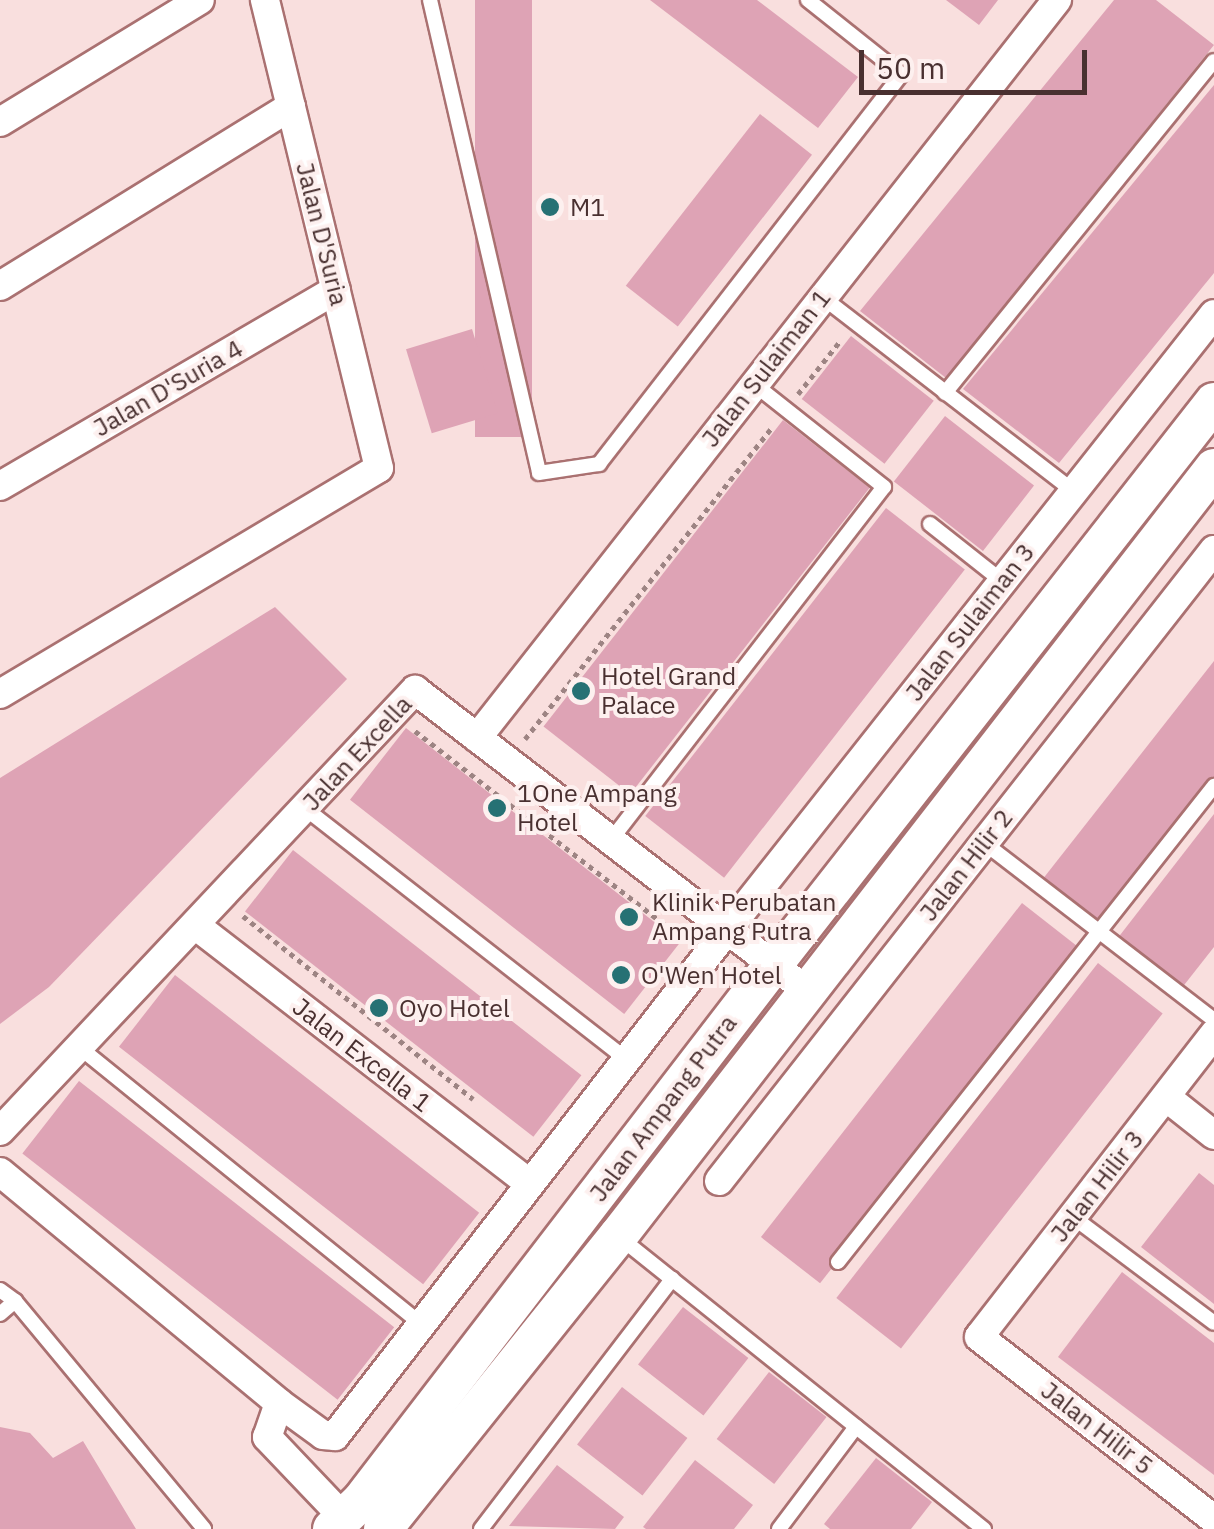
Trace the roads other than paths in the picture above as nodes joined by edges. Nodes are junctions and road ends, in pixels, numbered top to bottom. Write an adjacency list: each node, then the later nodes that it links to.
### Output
1 (200, 0): 8 (street)
2 (266, 0): 7 (street, Jalan D'Suria)
3 (430, 0): 4 (lane)
4 (808, 0)
5 (1057, 0): 11 (street, Jalan Sulaiman 1)
6 (1214, 61): 14 (lane)
7 (291, 106): 9 (street); 10 (street, Jalan D'Suria)
8 (0, 122)
9 (0, 286)
10 (336, 290): 17 (street, Jalan D'Suria 4); 22 (street, Jalan D'Suria)
11 (822, 296): 13 (street, Jalan Sulaiman 1); 14 (lane)
12 (1214, 314): 18 (street, Jalan Sulaiman 3)
13 (753, 384): 23 (street, Jalan Sulaiman 1); 26 (lane)
14 (945, 392): 18 (lane)
15 (1214, 402): 31 (street, Jalan Ampang Putra)
16 (1214, 468): 32 (street, Jalan Ampang Putra)
17 (0, 486)
18 (1073, 491): 21 (street, Jalan Sulaiman 3)
19 (930, 524): 21 (lane)
20 (1214, 550): 27 (street, Jalan Hilir 2)
21 (1002, 581): 29 (street, Jalan Sulaiman 3)
22 (0, 694)
23 (477, 738): 25 (street, Jalan Excella); 26 (street, Jalan Excella)
24 (1214, 786): 30 (lane)
25 (306, 810): 28 (street, Jalan Excella); 35 (lane)
26 (611, 840): 29 (street, Jalan Excella)
27 (984, 842): 30 (lane); 40 (street, Jalan Hilir 2)
28 (194, 925): 34 (street, Jalan Excella); 41 (street, Jalan Excella 1)
29 (727, 930): 31 (street, Jalan Excella); 35 (street, Jalan Sulaiman 3)
30 (1099, 931): 33 (lane); 44 (lane)
31 (772, 965): 32 (street, Jalan Excella); 55 (street, Jalan Ampang Putra)
32 (808, 992): 43 (street, Jalan Ampang Putra)
33 (1213, 1035): 36 (street, Jalan Hilir 3)
34 (79, 1047): 37 (street, Jalan Excella); 50 (lane)
35 (627, 1060): 41 (street, Jalan Sulaiman 3)
36 (1166, 1097): 38 (street); 42 (street, Jalan Hilir 3)
37 (0, 1131)
38 (1214, 1134)
39 (0, 1172): 52 (street)
40 (720, 1181)
41 (530, 1184): 50 (street, Jalan Sulaiman 3)
42 (1073, 1216): 49 (lane); 51 (street, Jalan Hilir 3)
43 (618, 1236): 45 (lane); 56 (street, Jalan Ampang Putra)
44 (838, 1262)
45 (672, 1279): 53 (lane); 58 (lane)
46 (0, 1290): 47 (lane)
47 (14, 1302): 48 (lane); 57 (lane)
48 (0, 1314)
49 (1214, 1323)
50 (420, 1324): 52 (street, Jalan Sulaiman 3)
51 (979, 1337): 54 (street, Jalan Hilir 5)
52 (279, 1402): 55 (street)
53 (856, 1427): 59 (lane); 60 (lane)
54 (1214, 1520): 61 (street)
55 (338, 1524)
56 (390, 1527)
57 (204, 1529)
58 (481, 1529)
59 (780, 1529)
60 (984, 1529)
61 (1209, 1529)

